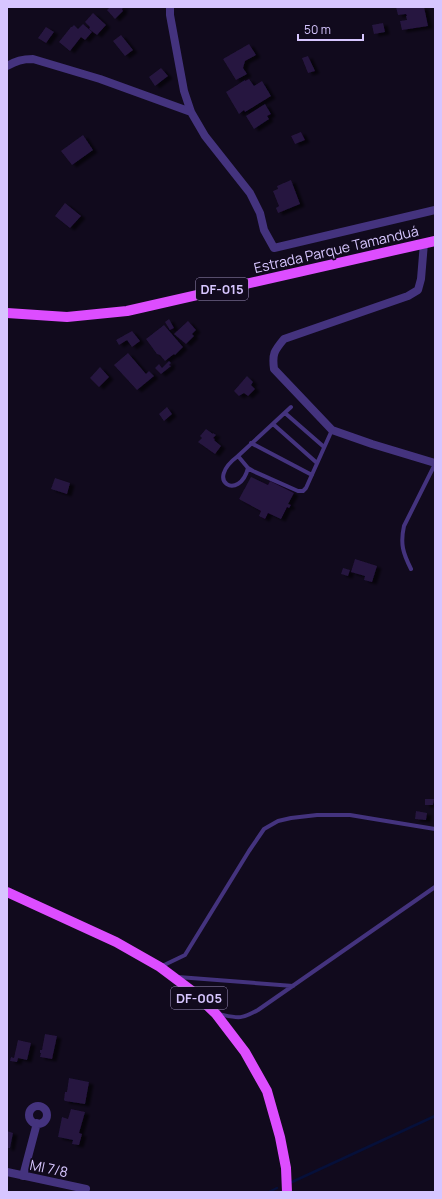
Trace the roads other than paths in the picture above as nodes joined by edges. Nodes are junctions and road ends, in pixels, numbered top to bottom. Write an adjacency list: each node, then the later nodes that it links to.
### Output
1 (170, 7): 3 (street)
2 (7, 66): 3 (street)
3 (191, 112): 4 (street)
4 (435, 210)
5 (435, 241): 6 (main road, Estrada Parque Tamanduá / DF-015)
6 (424, 243): 7 (main road, Estrada Parque Tamanduá / DF-015); 11 (street)
7 (7, 314)
8 (291, 407): 9 (lane)
9 (285, 412): 10 (lane); 13 (lane)
10 (273, 424): 12 (lane); 15 (lane)
11 (332, 430): 13 (lane); 16 (street)
12 (251, 443): 14 (lane); 18 (lane)
13 (324, 447): 15 (lane)
14 (238, 456): 17 (lane); 17 (lane)
15 (317, 463): 18 (lane)
16 (435, 463): 19 (lane)
17 (248, 468): 18 (lane)
18 (312, 475)
19 (411, 569)
20 (435, 829): 23 (lane)
21 (435, 887): 25 (lane)
22 (7, 892): 23 (main road, DF-005)
23 (160, 967): 24 (main road, DF-005)
24 (172, 976): 25 (lane); 26 (main road, DF-005)
25 (293, 986): 26 (lane)
26 (216, 1014): 31 (main road, DF-005)
27 (37, 1123): 29 (street)
28 (7, 1172): 29 (street, MI 7/8)
29 (23, 1176): 30 (street, MI 7/8)
30 (86, 1189)
31 (287, 1192)

